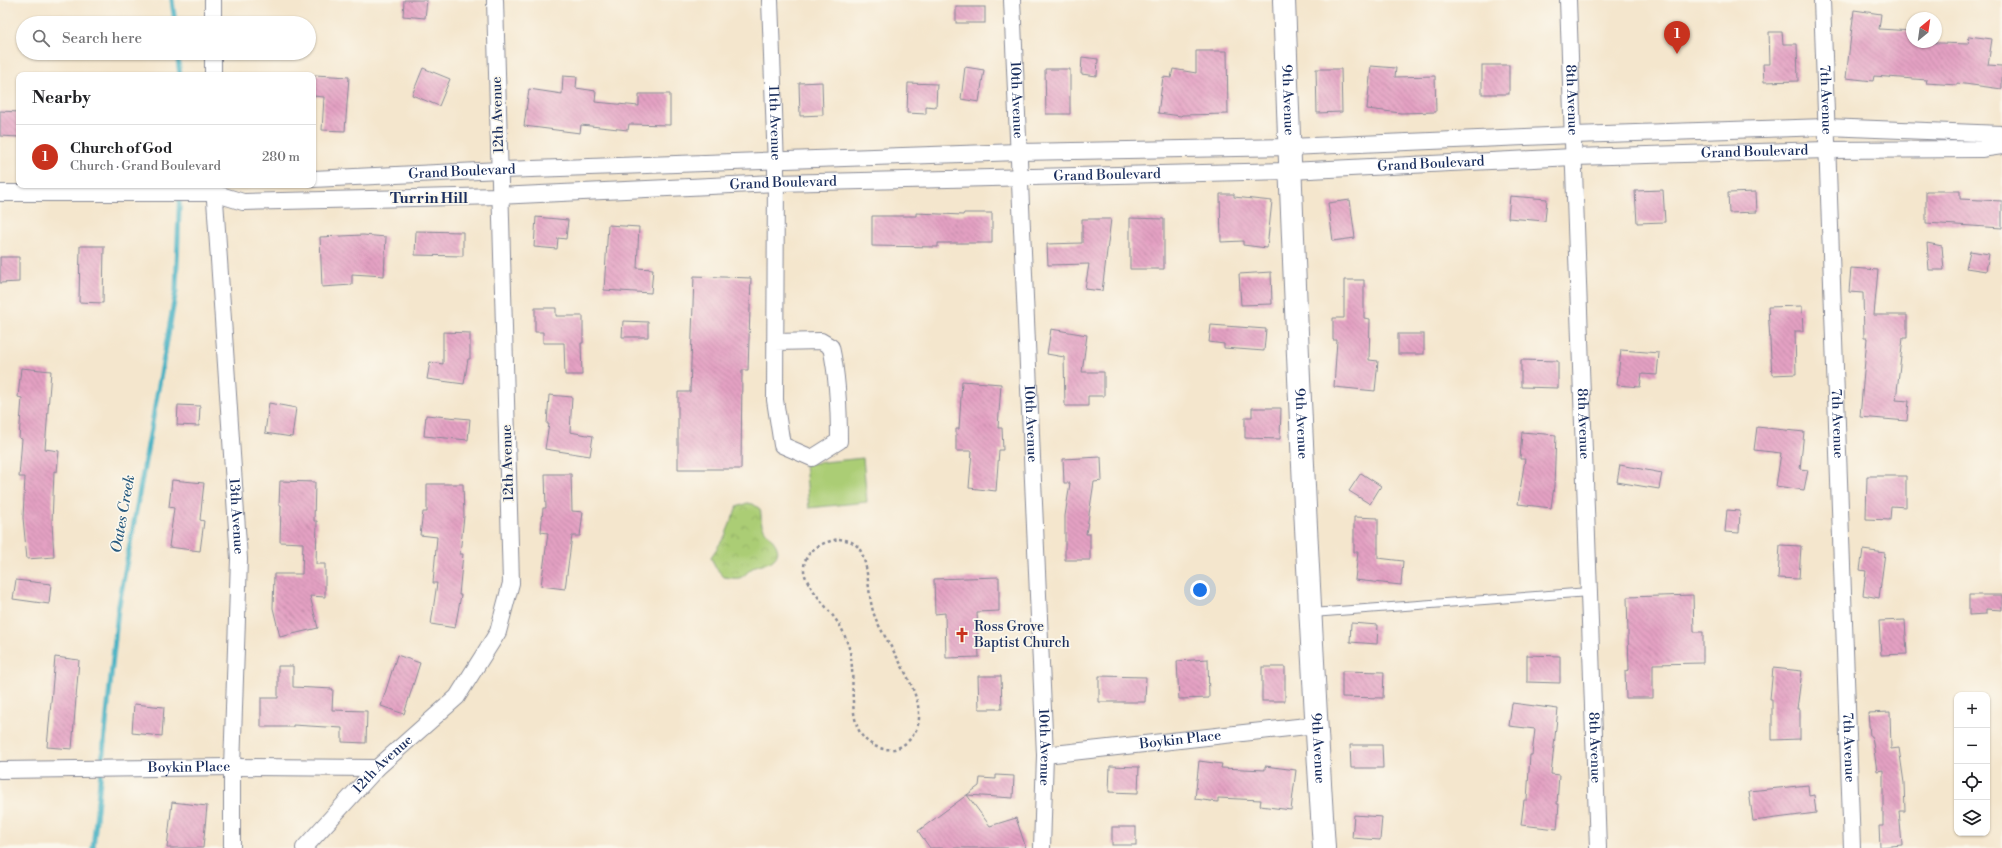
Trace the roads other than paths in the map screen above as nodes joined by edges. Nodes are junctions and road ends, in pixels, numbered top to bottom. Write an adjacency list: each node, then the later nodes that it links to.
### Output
1 (213, 0): 8 (street)
2 (495, 0): 20 (street, 12th Avenue)
3 (770, 0): 19 (street, 11th Avenue)
4 (1012, 0): 17 (street, 10th Avenue)
5 (1284, 0): 15 (street, 9th Avenue)
6 (1568, 0): 13 (street, 8th Avenue)
7 (1822, 0): 11 (street, 7th Avenue)
8 (213, 16)
9 (213, 60): 10 (street)
10 (213, 72)
11 (1826, 127): 12 (street, Grand Boulevard); 13 (street, Grand Boulevard); 16 (street, 7th Avenue)
12 (2002, 134)
13 (1572, 135): 15 (street, Grand Boulevard); 18 (street, 8th Avenue)
14 (2002, 146): 16 (street, Grand Boulevard)
15 (1289, 147): 17 (street, Grand Boulevard); 21 (street, 9th Avenue)
16 (1827, 150): 18 (street, Grand Boulevard); 41 (street, 7th Avenue)
17 (1019, 152): 19 (street, Grand Boulevard); 22 (street, 10th Avenue)
18 (1573, 158): 21 (street, Grand Boulevard); 29 (street, 8th Avenue)
19 (775, 162): 20 (street, Grand Boulevard); 24 (street, 11th Avenue)
20 (500, 170): 23 (street, Grand Boulevard); 27 (street, 12th Avenue)
21 (1290, 171): 22 (street, Grand Boulevard); 30 (street, 9th Avenue)
22 (1020, 177): 24 (street, Grand Boulevard); 32 (street, 10th Avenue)
23 (316, 179)
24 (776, 183): 27 (street, Grand Boulevard); 28 (street, 11th Avenue)
25 (214, 189): 26 (street, Grand Boulevard); 27 (street, Grand Boulevard); 33 (street, 13th Avenue)
26 (0, 193)
27 (500, 196): 34 (street, 12th Avenue)
28 (775, 342): 28 (street, 11th Avenue)
29 (1589, 592): 30 (lane); 40 (street, 8th Avenue)
30 (1311, 613): 31 (street, 9th Avenue)
31 (1316, 725): 32 (street, Boykin Place); 39 (street, 9th Avenue)
32 (1045, 755): 38 (street, 10th Avenue)
33 (232, 767): 34 (street, Boykin Place); 35 (street, Boykin Place); 36 (street, 13th Avenue)
34 (377, 768): 37 (street, 12th Avenue)
35 (0, 770)
36 (232, 848)
37 (304, 848)
38 (1042, 848)
39 (1324, 848)
40 (1598, 848)
41 (1852, 848)

